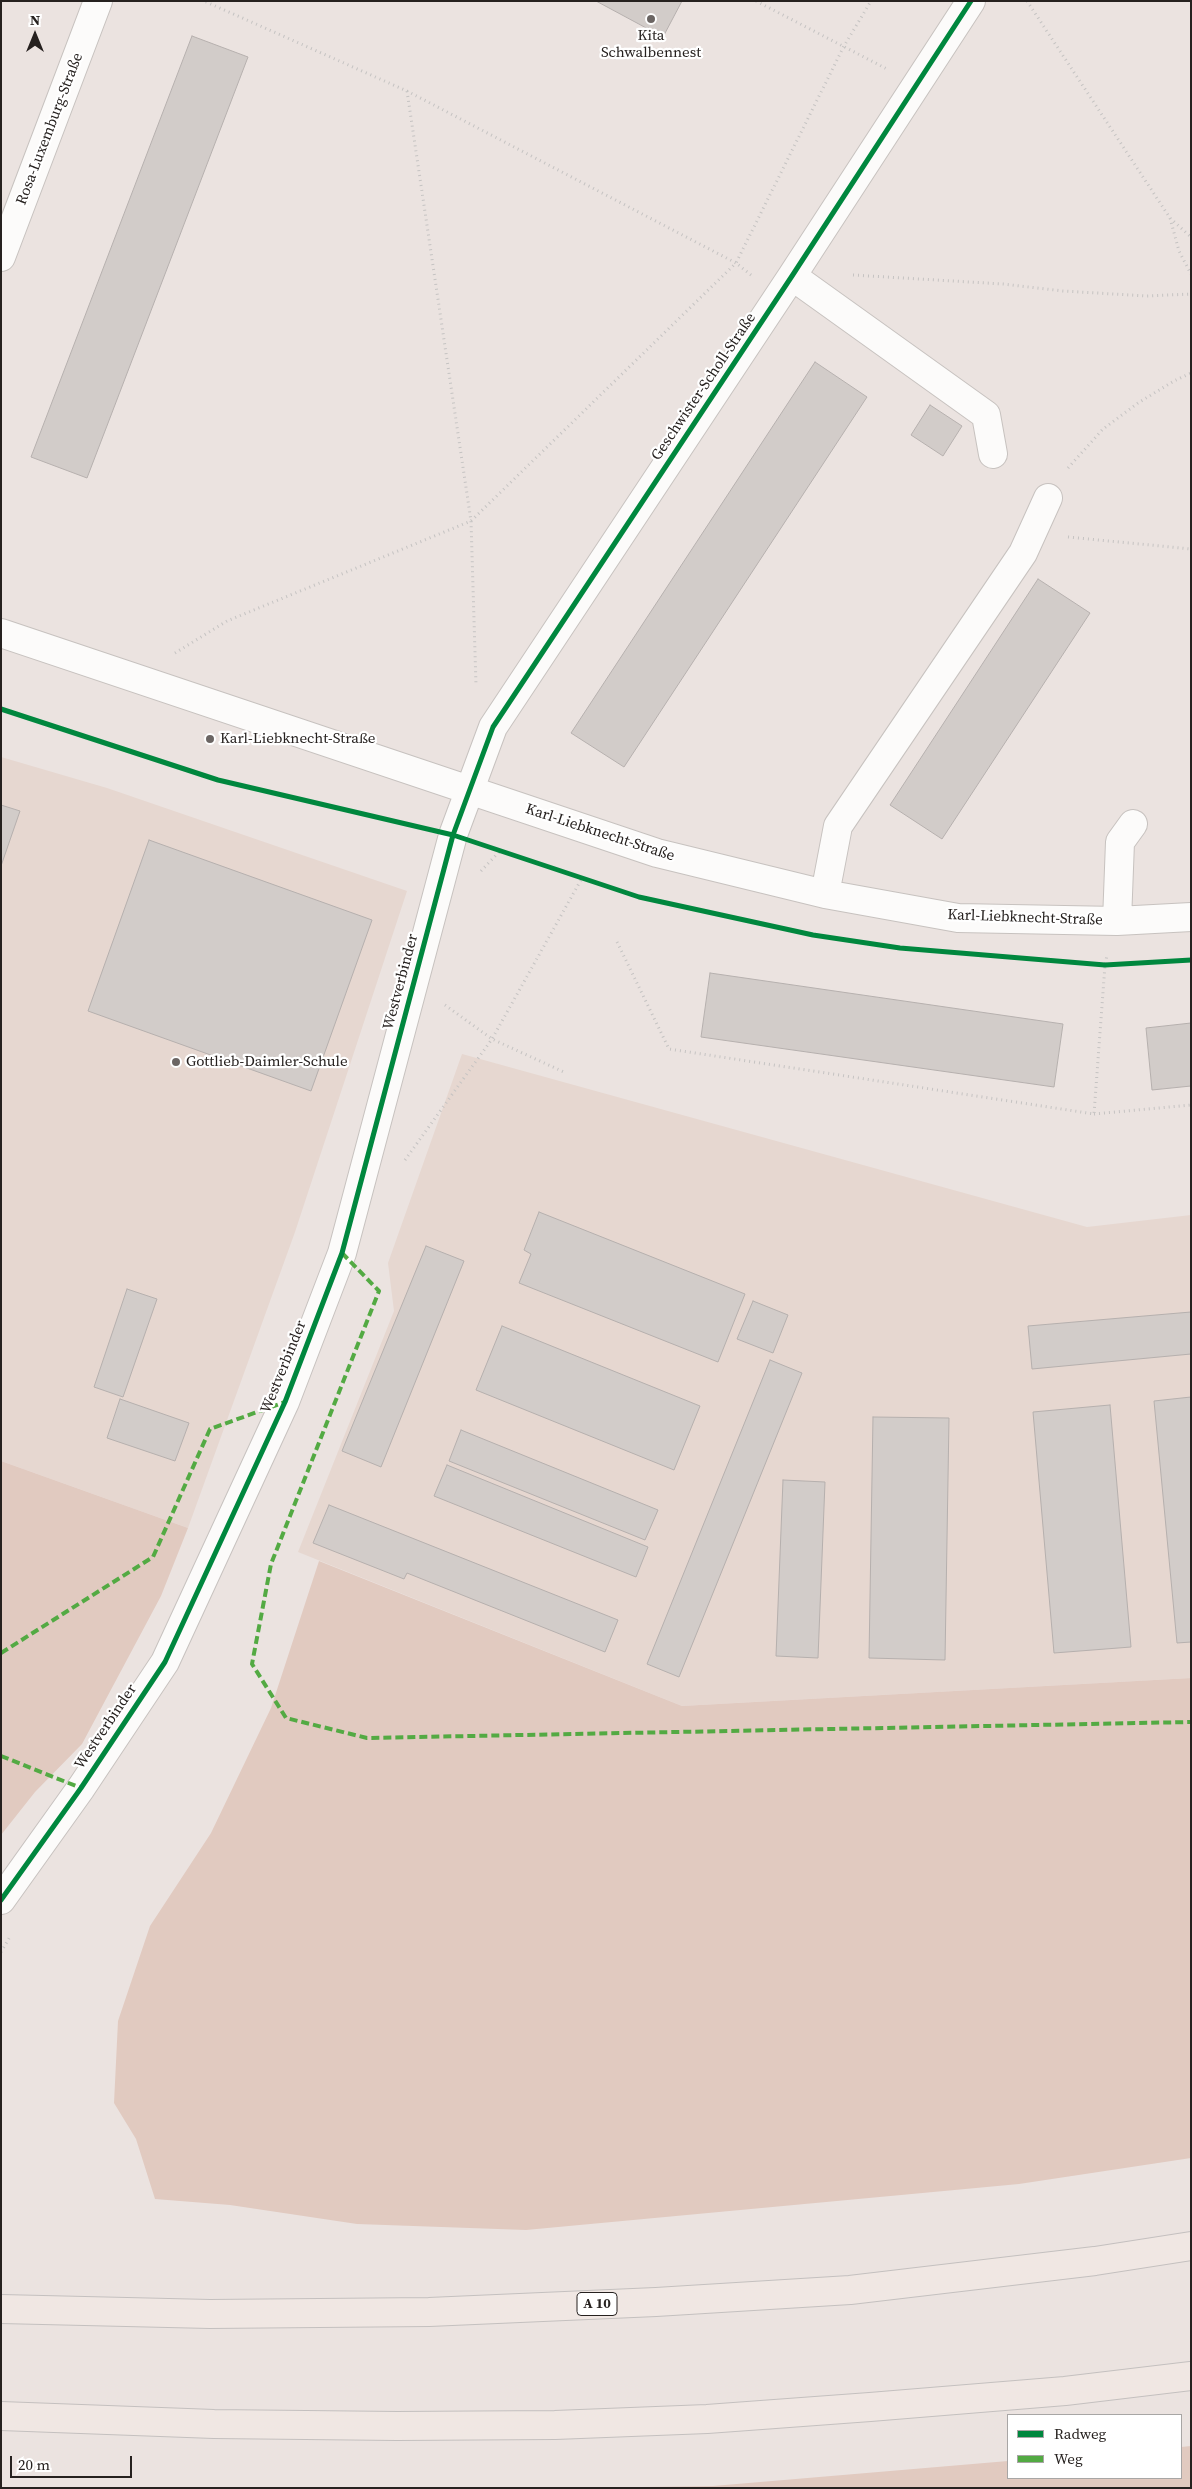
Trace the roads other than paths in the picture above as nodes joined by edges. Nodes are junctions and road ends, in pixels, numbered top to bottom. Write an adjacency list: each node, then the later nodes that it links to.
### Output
1 (98, 1): 3 (street, Rosa-Luxemburg-Straße)
2 (971, 1): 4 (street, Geschwister-Scholl-Straße)
3 (1, 257)
4 (792, 276): 5 (street); 8 (street, Geschwister-Scholl-Straße)
5 (993, 454)
6 (1048, 498): 10 (street)
7 (1, 633): 8 (street, Karl-Liebknecht-Straße)
8 (470, 792): 10 (street, Karl-Liebknecht-Straße); 13 (street, Westverbinder)
9 (1133, 824): 12 (street)
10 (826, 894): 12 (street, Karl-Liebknecht-Straße)
11 (1191, 917): 12 (street, Karl-Liebknecht-Straße)
12 (1117, 921)
13 (1, 1900)
14 (1191, 2246): 15 (highway, A 10)
15 (1, 2308)
16 (1191, 2376): 17 (highway)
17 (1, 2416)

